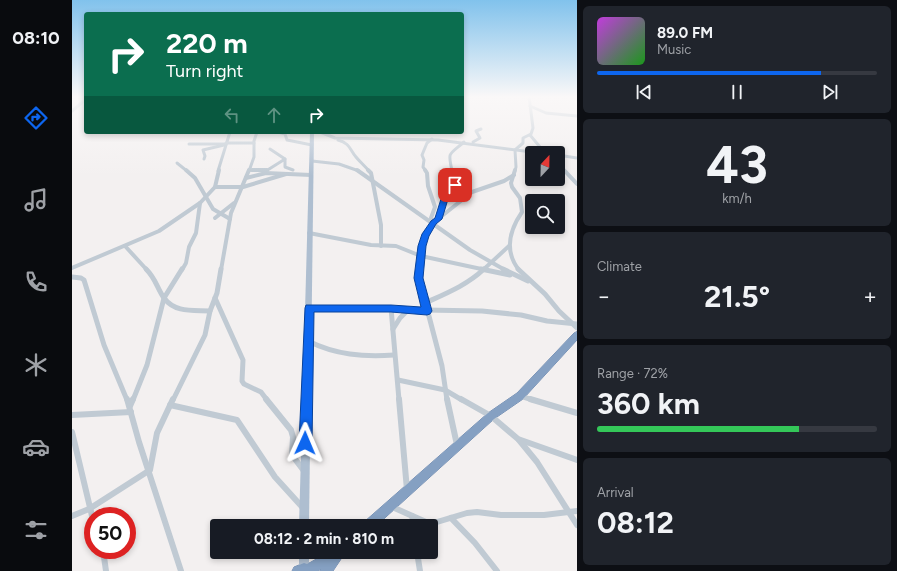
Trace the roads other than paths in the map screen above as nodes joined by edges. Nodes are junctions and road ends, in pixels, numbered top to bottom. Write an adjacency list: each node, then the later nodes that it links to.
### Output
1 (532, 123): 8 (street)
2 (481, 129): 13 (street)
3 (229, 134): 15 (street)
4 (256, 134): 12 (street)
5 (285, 134): 16 (street)
6 (312, 134): 16 (main road)
7 (324, 134): 9 (street)
8 (530, 135): 17 (street); 18 (street)
9 (331, 138): 10 (street); 36 (street)
10 (432, 139): 11 (street); 47 (street)
11 (464, 142): 13 (street); 46 (street)
12 (254, 143): 15 (street); 27 (street)
13 (471, 143): 18 (street)
14 (189, 144): 15 (street)
15 (226, 144): 24 (street); 39 (street)
16 (312, 145): 25 (main road)
17 (539, 146)
18 (515, 150): 20 (street); 34 (street)
19 (270, 151): 22 (street)
20 (525, 151)
21 (565, 157): 23 (street)
22 (284, 158): 27 (street); 28 (street)
23 (577, 158)
24 (204, 159)
25 (312, 161): 33 (main road); 36 (street)
26 (176, 163): 40 (street)
27 (249, 170): 35 (street)
28 (293, 170): 31 (street); 32 (street)
29 (565, 171): 37 (street)
30 (261, 173): 31 (street); 35 (street); 38 (street)
31 (284, 174): 32 (street); 38 (street)
32 (302, 174): 33 (street)
33 (311, 175): 48 (main road)
34 (514, 175): 46 (street); 51 (street)
35 (246, 178): 38 (street)
36 (372, 178): 47 (street); 50 (street)
37 (577, 184)
38 (245, 186): 39 (street); 41 (street)
39 (215, 187): 40 (street)
40 (206, 196): 42 (street); 43 (street)
41 (236, 202): 43 (street); 45 (street)
42 (200, 203): 49 (street); 59 (street)
43 (219, 214): 44 (street); 45 (street)
44 (215, 218)
45 (230, 219): 60 (street)
46 (438, 219): 47 (street)
47 (433, 223): 52 (street); 53 (street)
48 (309, 233): 50 (street); 62 (main road)
49 (125, 246): 54 (street); 59 (street)
50 (381, 246): 52 (street)
51 (509, 246): 53 (street); 58 (street)
52 (421, 256): 55 (street); 61 (street)
53 (490, 262): 55 (street); 56 (street)
54 (72, 268)
55 (482, 269): 56 (street); 61 (street)
56 (516, 276): 58 (street)
57 (72, 277): 78 (street)
58 (531, 282): 67 (street)
59 (164, 298): 65 (street); 78 (street)
60 (215, 298): 65 (street); 87 (street)
61 (425, 303): 66 (street)
62 (309, 308): 63 (street); 72 (main road)
63 (391, 308): 64 (street); 70 (street)
64 (409, 309): 66 (street); 70 (street)
65 (210, 311): 77 (street)
66 (427, 311): 67 (street); 75 (street)
67 (571, 322): 68 (street); 69 (street)
68 (577, 324)
69 (577, 328)
70 (392, 329): 73 (street)
71 (577, 335): 76 (highway)
72 (308, 341): 73 (street); 87 (main road)
73 (394, 355): 74 (street)
74 (398, 380): 75 (street); 88 (street)
75 (445, 390): 81 (street); 84 (street)
76 (520, 396): 79 (street); 81 (highway)
77 (170, 405): 86 (street); 92 (street)
78 (130, 409): 80 (street); 86 (street)
79 (577, 413)
80 (72, 414)
81 (491, 416): 83 (street); 84 (highway)
82 (72, 432): 90 (street)
83 (518, 439): 85 (street); 95 (street)
84 (457, 445): 88 (highway)
85 (577, 460)
86 (150, 470): 91 (street); 110 (street)
87 (305, 472): 92 (main road)
88 (407, 490): 89 (highway)
89 (390, 506): 97 (street); 100 (highway)
90 (88, 507)
91 (94, 507)
92 (304, 510): 99 (main road)
93 (577, 511): 95 (street)
94 (84, 512): 96 (street)
95 (569, 513): 98 (street); 102 (street)
96 (72, 516)
97 (412, 516): 98 (street); 101 (street)
98 (451, 518): 113 (street)
99 (304, 519)
100 (376, 519)
101 (413, 519)
102 (577, 525)
103 (104, 559): 109 (street)
104 (304, 559): 108 (main road)
105 (326, 559): 108 (highway)
106 (334, 559): 111 (highway)
107 (418, 559): 112 (street)
108 (305, 570)
109 (106, 571)
110 (181, 571)
111 (326, 571)
112 (420, 571)
113 (497, 571)

